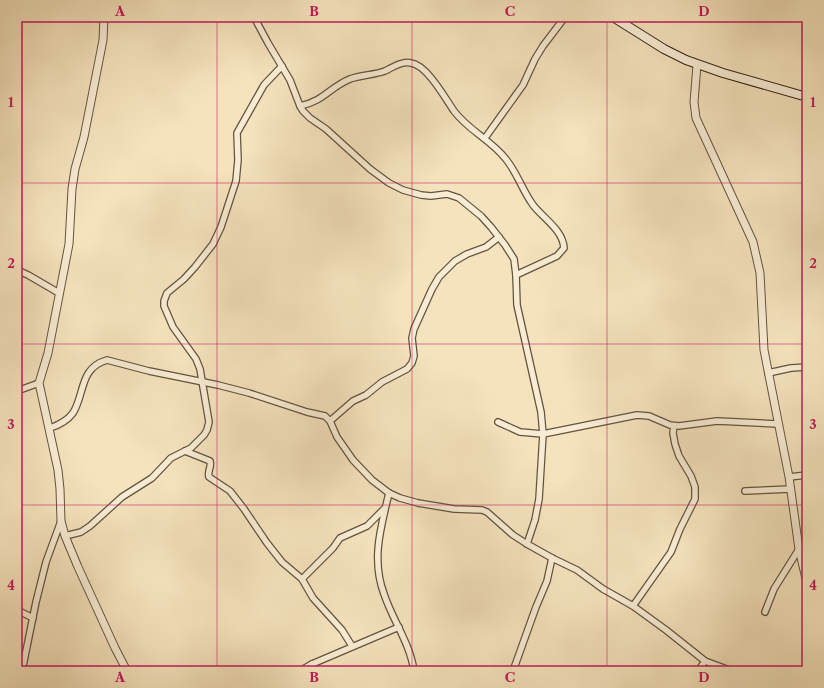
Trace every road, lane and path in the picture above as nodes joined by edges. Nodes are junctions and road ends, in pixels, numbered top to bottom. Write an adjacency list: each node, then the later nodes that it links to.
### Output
1 (104, 17): 13 (street)
2 (254, 17): 6 (street)
3 (565, 17): 9 (street)
4 (613, 17): 5 (main road)
5 (697, 65): 7 (main road); 15 (street)
6 (282, 66): 8 (street); 17 (street)
7 (807, 98)
8 (300, 106): 9 (street); 10 (street)
9 (485, 138): 12 (street)
10 (499, 237): 12 (street); 19 (street)
11 (17, 270): 13 (street)
12 (516, 275): 24 (street)
13 (59, 293): 16 (street)
14 (807, 367): 15 (street)
15 (768, 372): 21 (street)
16 (39, 382): 18 (street); 23 (street)
17 (203, 382): 19 (street); 23 (street); 25 (street)
18 (17, 391)
19 (330, 421): 30 (street)
20 (498, 422): 24 (street)
21 (778, 424): 22 (street); 27 (street)
22 (674, 426): 24 (street); 39 (street)
23 (50, 428): 32 (street)
24 (543, 434): 34 (street)
25 (186, 451): 33 (street); 37 (street)
26 (807, 475): 27 (street)
27 (789, 477): 28 (street)
28 (791, 489): 29 (street); 35 (street)
29 (745, 491)
30 (389, 493): 31 (street); 34 (street)
31 (386, 507): 37 (street); 43 (street)
32 (61, 521): 33 (street); 42 (street)
33 (65, 536): 48 (street)
34 (527, 544): 36 (street)
35 (799, 549): 38 (street); 41 (street)
36 (552, 558): 39 (street); 52 (street)
37 (302, 579): 44 (street)
38 (807, 583)
39 (633, 606): 45 (street)
40 (17, 610): 42 (street)
41 (765, 612)
42 (33, 618): 47 (street)
43 (399, 627): 44 (street); 51 (street)
44 (352, 646): 46 (street)
45 (705, 661): 53 (street); 54 (street)
46 (312, 664): 49 (street); 50 (street)
47 (22, 671)
48 (127, 671)
49 (300, 671)
50 (315, 671)
51 (414, 671)
52 (513, 671)
53 (698, 671)
54 (732, 671)

